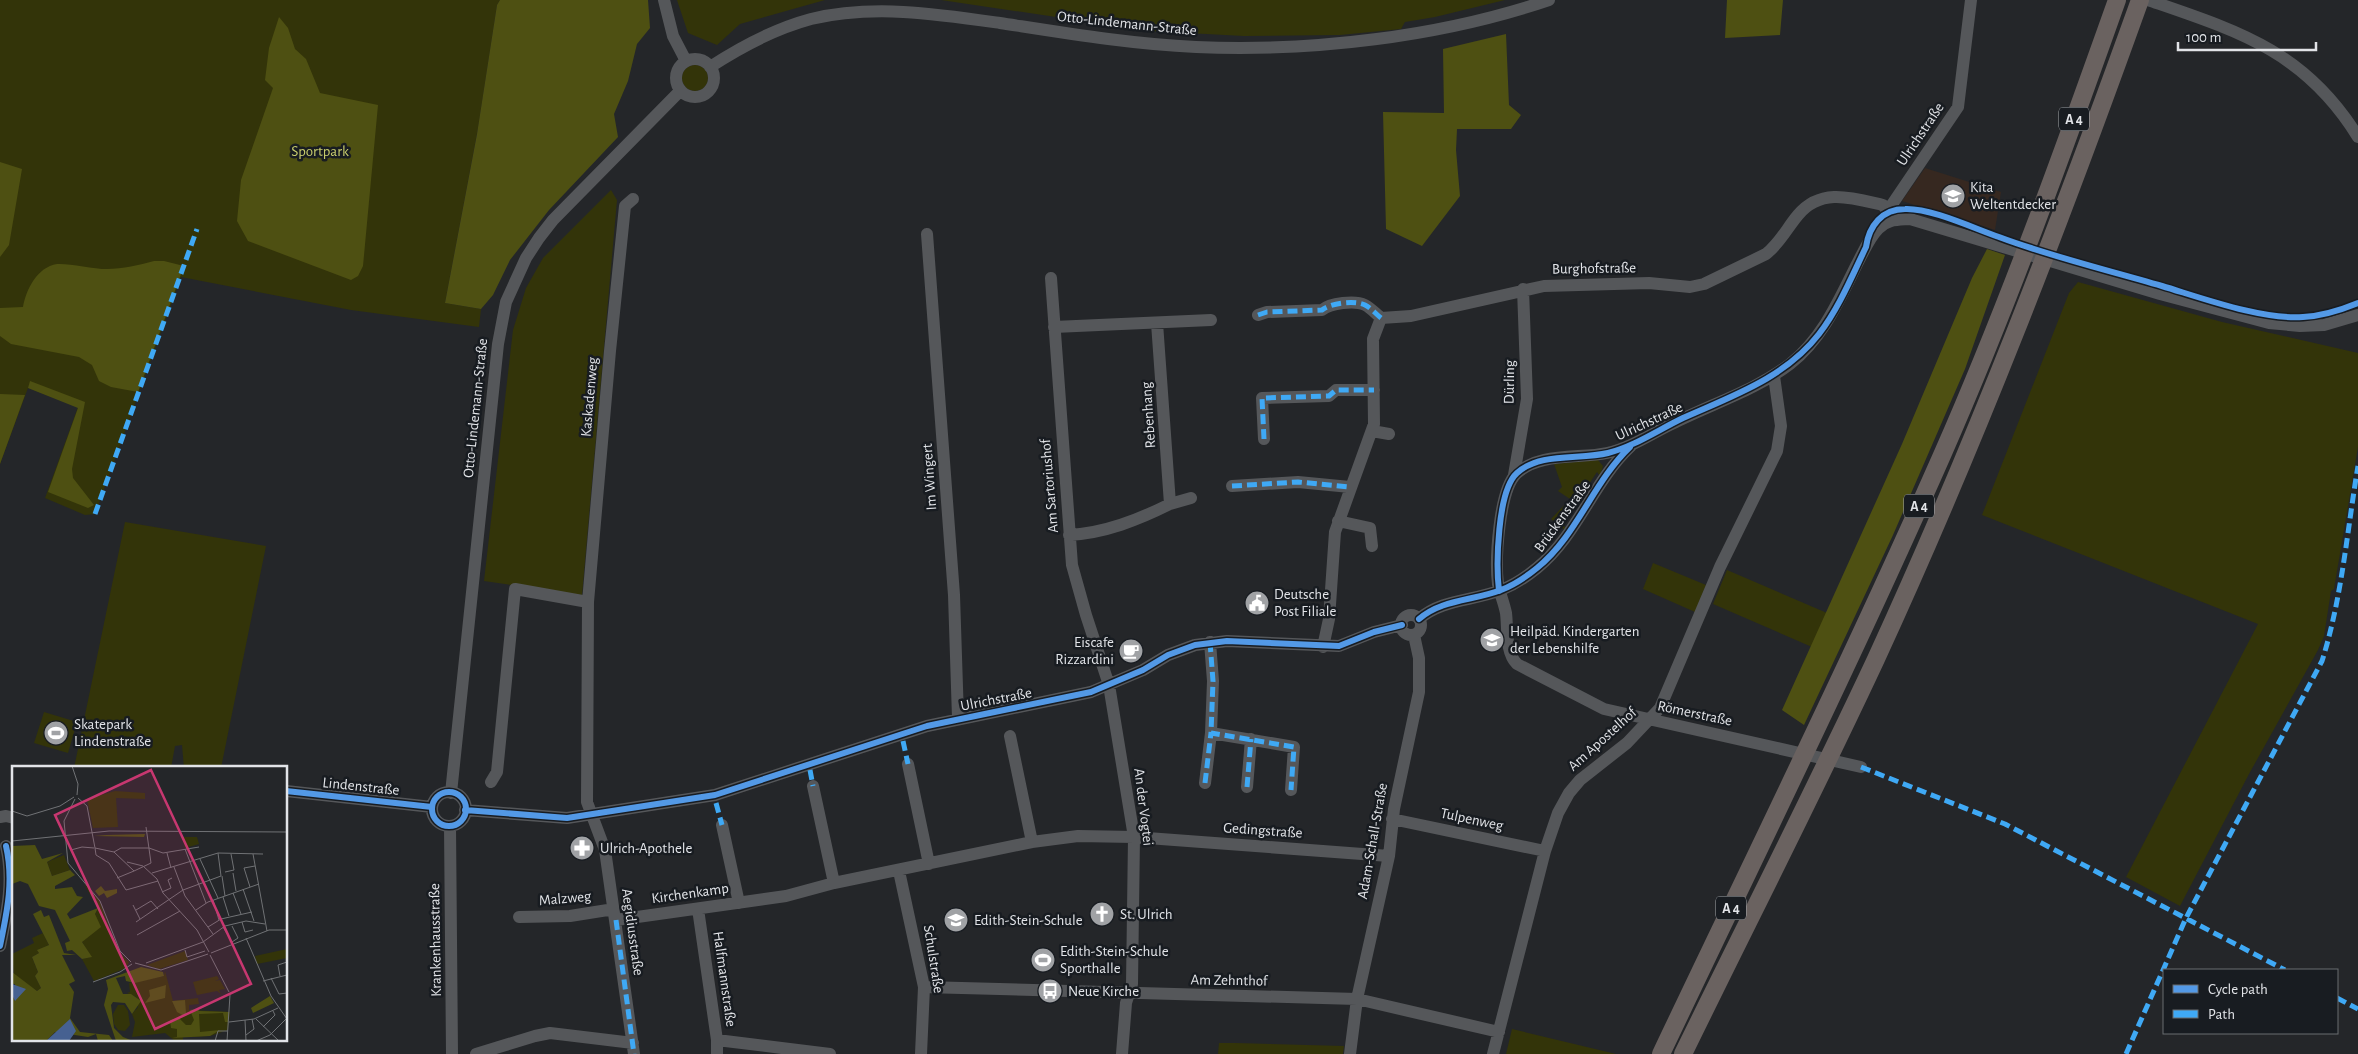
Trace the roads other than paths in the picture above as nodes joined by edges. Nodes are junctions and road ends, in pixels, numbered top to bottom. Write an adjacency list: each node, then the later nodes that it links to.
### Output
1 (664, 0): 6 (street)
2 (1549, 0): 7 (street, Otto-Lindemann-Straße)
3 (1971, 0): 11 (street, Ulrichstraße)
4 (2117, 0): 92 (highway, A 4)
5 (2141, 3): 9 (street); 93 (highway, A 4)
6 (686, 61): 7 (street); 8 (street)
7 (710, 67): 8 (street)
8 (680, 91): 58 (street, Otto-Lindemann-Straße)
9 (2358, 137)
10 (633, 198): 38 (street, Kaskadenweg)
11 (1889, 216): 14 (street, Burghofstraße); 16 (street); 21 (street, Ulrichstraße)
12 (927, 234): 45 (street, Im Wingert)
13 (1050, 278): 20 (street, Am Sartoriushof)
14 (1523, 289): 17 (street, Burghofstraße); 29 (street, Dürling)
15 (1258, 314): 17 (street)
16 (2358, 315)
17 (1381, 318): 22 (street)
18 (1211, 320): 19 (street)
19 (1157, 323): 20 (street); 33 (street, Rebenhang)
20 (1054, 327): 35 (street, Am Sartoriushof)
21 (1774, 376): 26 (street, Ulrichstraße); 46 (street, Am Apostelhof)
22 (1374, 390): 23 (street); 25 (street)
23 (1372, 430): 24 (street); 31 (street)
24 (1389, 434)
25 (1264, 439)
26 (1634, 444): 27 (street, Ulrichstraße); 28 (street, Brückenstraße)
27 (1598, 454): 28 (street); 29 (street, Ulrichstraße)
28 (1610, 469): 37 (street, Brückenstraße)
29 (1514, 475): 37 (street)
30 (1232, 486): 31 (street)
31 (1350, 487): 34 (street)
32 (1191, 498): 33 (street)
33 (1170, 504): 35 (street)
34 (1338, 521): 36 (street); 43 (street)
35 (1069, 534): 44 (street, Am Sartoriushof)
36 (1372, 546)
37 (1499, 591): 39 (street); 46 (street, Römerstraße)
38 (588, 602): 52 (street); 61 (street, Kaskadenweg)
39 (1419, 620): 40 (street); 41 (street)
40 (1402, 625): 41 (street); 43 (street, Ulrichstraße)
41 (1414, 635): 62 (street, Adam-Schall-Straße)
42 (1210, 642): 43 (street, Ulrichstraße); 44 (street, Ulrichstraße); 47 (street)
43 (1323, 647)
44 (1109, 685): 45 (street, Ulrichstraße); 65 (street, An der Vogtei)
45 (958, 718): 61 (street, Ulrichstraße)
46 (1650, 719): 51 (street, Römerstraße); 68 (street, Am Apostelhof)
47 (1211, 733): 49 (street); 53 (street)
48 (1010, 736): 66 (street)
49 (1251, 740): 55 (street); 56 (street)
50 (908, 764): 70 (street)
51 (1861, 766)
52 (491, 782)
53 (1205, 783)
54 (814, 786): 72 (street)
55 (1247, 787)
56 (1291, 790)
57 (288, 791): 59 (street, Lindenstraße)
58 (451, 793): 59 (street); 60 (street)
59 (432, 807): 64 (street)
60 (465, 810): 61 (street); 64 (street)
61 (593, 816): 75 (street, Aegidiusstraße)
62 (1392, 819): 68 (street, Tulpenweg); 69 (street, Adam-Schall-Straße)
63 (722, 825): 73 (street, Kirchenkamp)
64 (450, 826): 84 (street, Krankenhausstraße)
65 (1134, 837): 66 (street, Kirchenkamp); 69 (street, Gedingstraße); 79 (street, An der Vogtei)
66 (1032, 842): 70 (street, Kirchenkamp)
67 (7, 845): 77 (street)
68 (1544, 851): 81 (street, Am Apostelhof)
69 (1388, 856): 80 (street, Adam-Schall-Straße)
70 (929, 864): 71 (street, Kirchenkamp)
71 (899, 871): 72 (street, Kirchenkamp); 78 (street, Schulstraße)
72 (834, 883): 73 (street, Kirchenkamp)
73 (740, 903): 74 (street, Kirchenkamp)
74 (698, 909): 75 (street, Kirchenkamp); 82 (street, Halfmannstraße)
75 (615, 915): 76 (street, Malzweg); 83 (street, Aegidiusstraße)
76 (519, 917)
77 (0, 946)
78 (924, 988): 79 (street, Am Zehnthof); 88 (street, Schulstraße)
79 (1128, 994): 80 (street, Am Zehnthof); 89 (street, An der Vogtei)
80 (1357, 999): 81 (street, Am Zehnthof); 90 (street, Adam-Schall-Straße)
81 (1499, 1032): 91 (street, Am Apostelhof)
82 (717, 1040): 86 (street, Halfmannstraße); 87 (street)
83 (633, 1048): 85 (street)
84 (452, 1054)
85 (476, 1054)
86 (717, 1054)
87 (830, 1054)
88 (921, 1054)
89 (1122, 1054)
90 (1350, 1054)
91 (1493, 1054)
92 (1661, 1054)
93 (1684, 1054)

